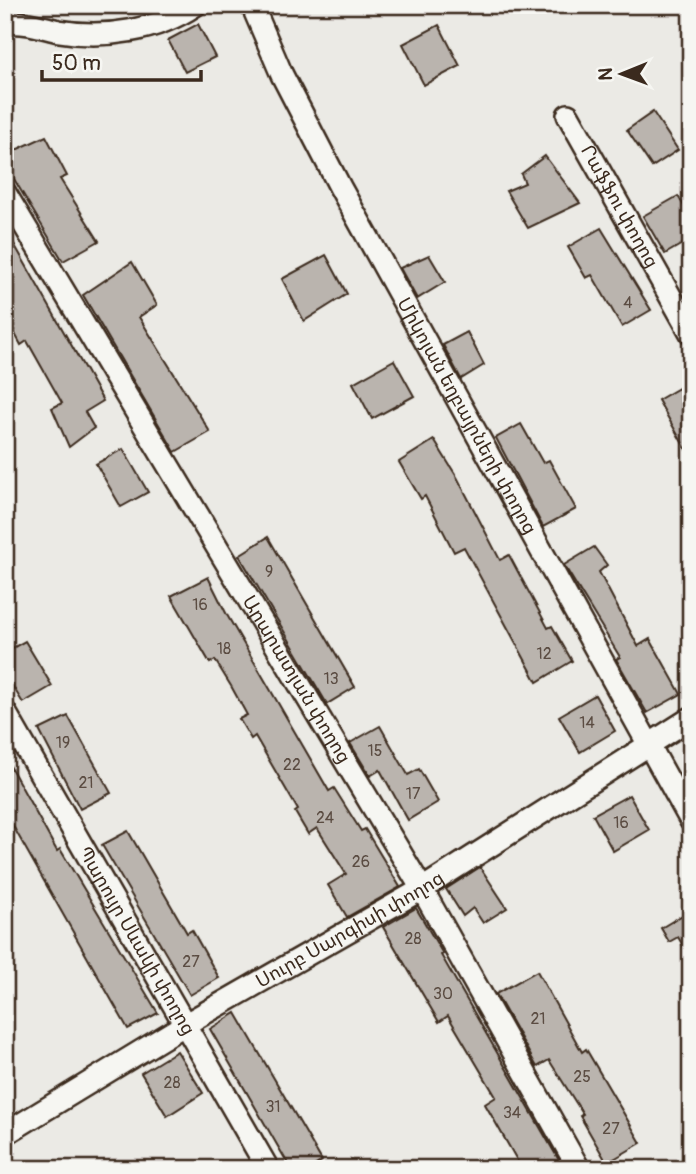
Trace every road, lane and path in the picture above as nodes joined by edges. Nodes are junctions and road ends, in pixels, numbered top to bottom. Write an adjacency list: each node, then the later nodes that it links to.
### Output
1 (195, 5): 3 (street)
2 (252, 5): 9 (street, Միկոյան եղբայրների փողոց)
3 (5, 24)
4 (568, 116): 6 (street, Րաֆֆու փողոց)
5 (5, 193): 11 (street, Արարատյան փողոց)
6 (691, 333)
7 (5, 712): 12 (street, Պարույր Սևակի փողոց)
8 (691, 718): 9 (street, Սուրբ Սարգիսի փողոց)
9 (648, 744): 10 (street, Միկոյան եղբայրների փողոց); 11 (street, Սուրբ Սարգիսի փողոց)
10 (691, 821)
11 (422, 889): 12 (street, Սուրբ Սարգիսի փողոց); 15 (street, Արարատյան փողոց)
12 (184, 1025): 13 (street, Սուրբ Սարգիսի փողոց); 14 (street, Պարույր Սևակի փողոց)
13 (5, 1134)
14 (268, 1169)
15 (579, 1169)

